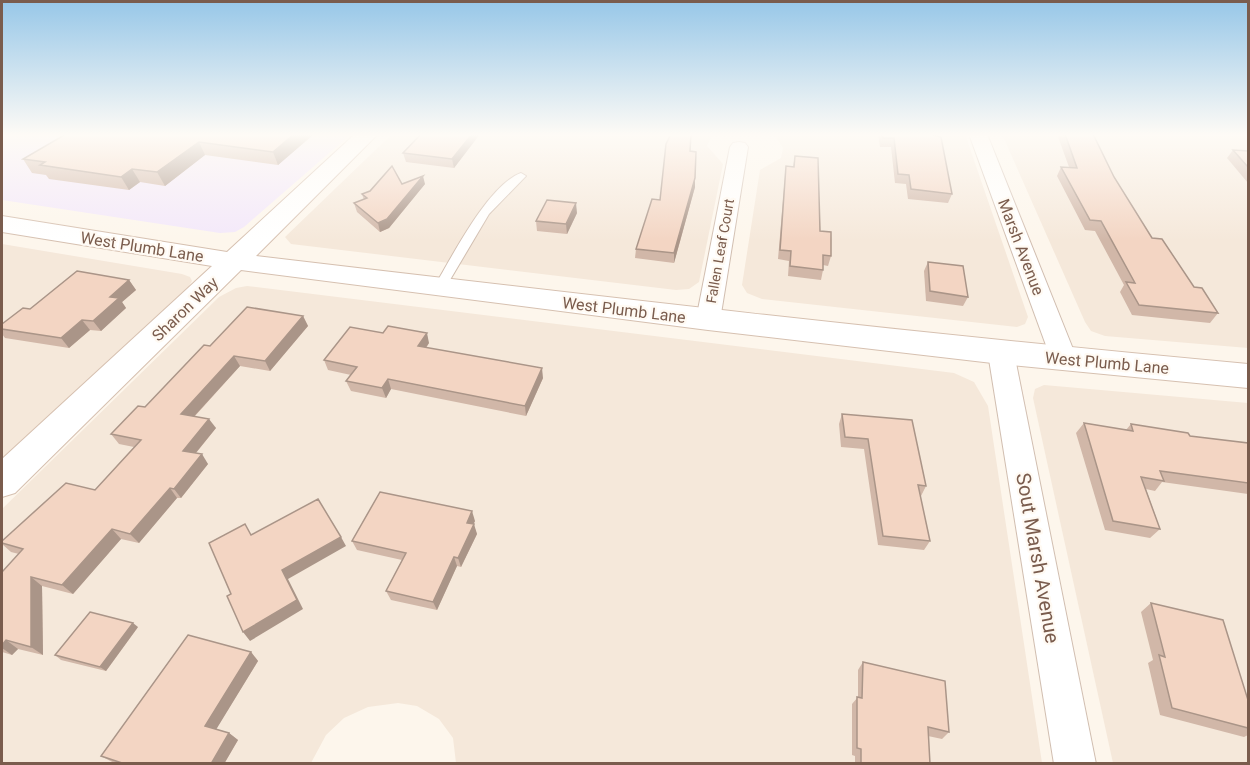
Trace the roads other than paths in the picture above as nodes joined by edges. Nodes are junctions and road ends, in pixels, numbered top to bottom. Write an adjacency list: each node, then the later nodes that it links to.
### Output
1 (329, 170): 6 (main road, Sharon Way)
2 (735, 170): 8 (street, Fallen Leaf Court)
3 (992, 170): 10 (street, Marsh Avenue)
4 (521, 176): 7 (lane)
5 (2, 224): 6 (main road, West Plumb Lane)
6 (233, 261): 7 (main road, West Plumb Lane); 12 (main road, Sharon Way)
7 (440, 287): 8 (main road, West Plumb Lane)
8 (708, 320): 9 (main road, West Plumb Lane)
9 (1001, 353): 10 (main road, West Plumb Lane); 13 (street, Sout Marsh Avenue)
10 (1064, 359): 11 (main road, West Plumb Lane)
11 (1248, 376)
12 (2, 482)
13 (1075, 764)

